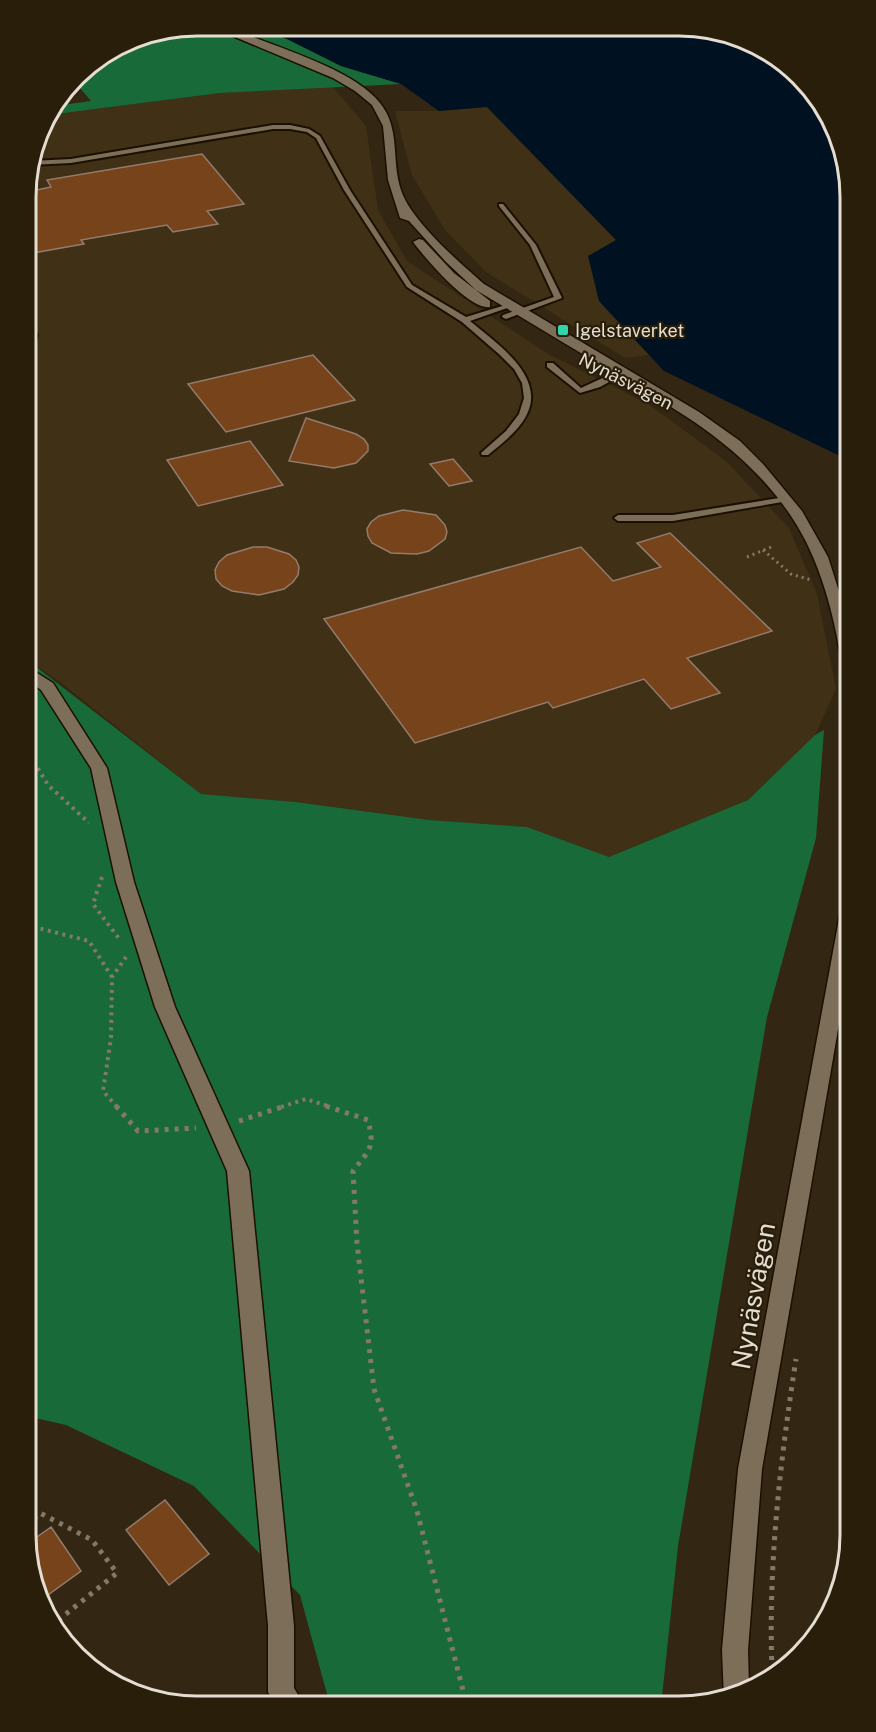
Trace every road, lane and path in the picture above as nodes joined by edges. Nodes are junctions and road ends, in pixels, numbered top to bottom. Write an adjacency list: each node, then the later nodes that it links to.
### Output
1 (239, 36): 4 (street, Nynäsvägen)
2 (39, 164): 5 (lane)
3 (501, 205): 4 (lane)
4 (508, 311): 5 (lane); 7 (street, Nynäsvägen)
5 (465, 320): 8 (lane)
6 (550, 365): 7 (lane)
7 (621, 374): 9 (street, Nynäsvägen)
8 (486, 453)
9 (785, 499): 10 (lane); 14 (street, Nynäsvägen)
10 (618, 518)
11 (774, 546): 12 (path)
12 (763, 550): 13 (path); 14 (path)
13 (747, 556)
14 (830, 580): 15 (street, Nynäsvägen)
15 (840, 615)
16 (36, 679): 25 (street)
17 (36, 765): 18 (path)
18 (92, 832)
19 (102, 875): 21 (path)
20 (36, 928): 24 (path)
21 (124, 944)
22 (130, 952): 24 (path)
23 (840, 964): 30 (street, Nynäsvägen)
24 (112, 977): 25 (path)
25 (219, 1127): 31 (street); 32 (path)
26 (798, 1347): 29 (path)
27 (36, 1516): 28 (path)
28 (60, 1619)
29 (772, 1667)
30 (736, 1685)
31 (284, 1696)
32 (464, 1696)

